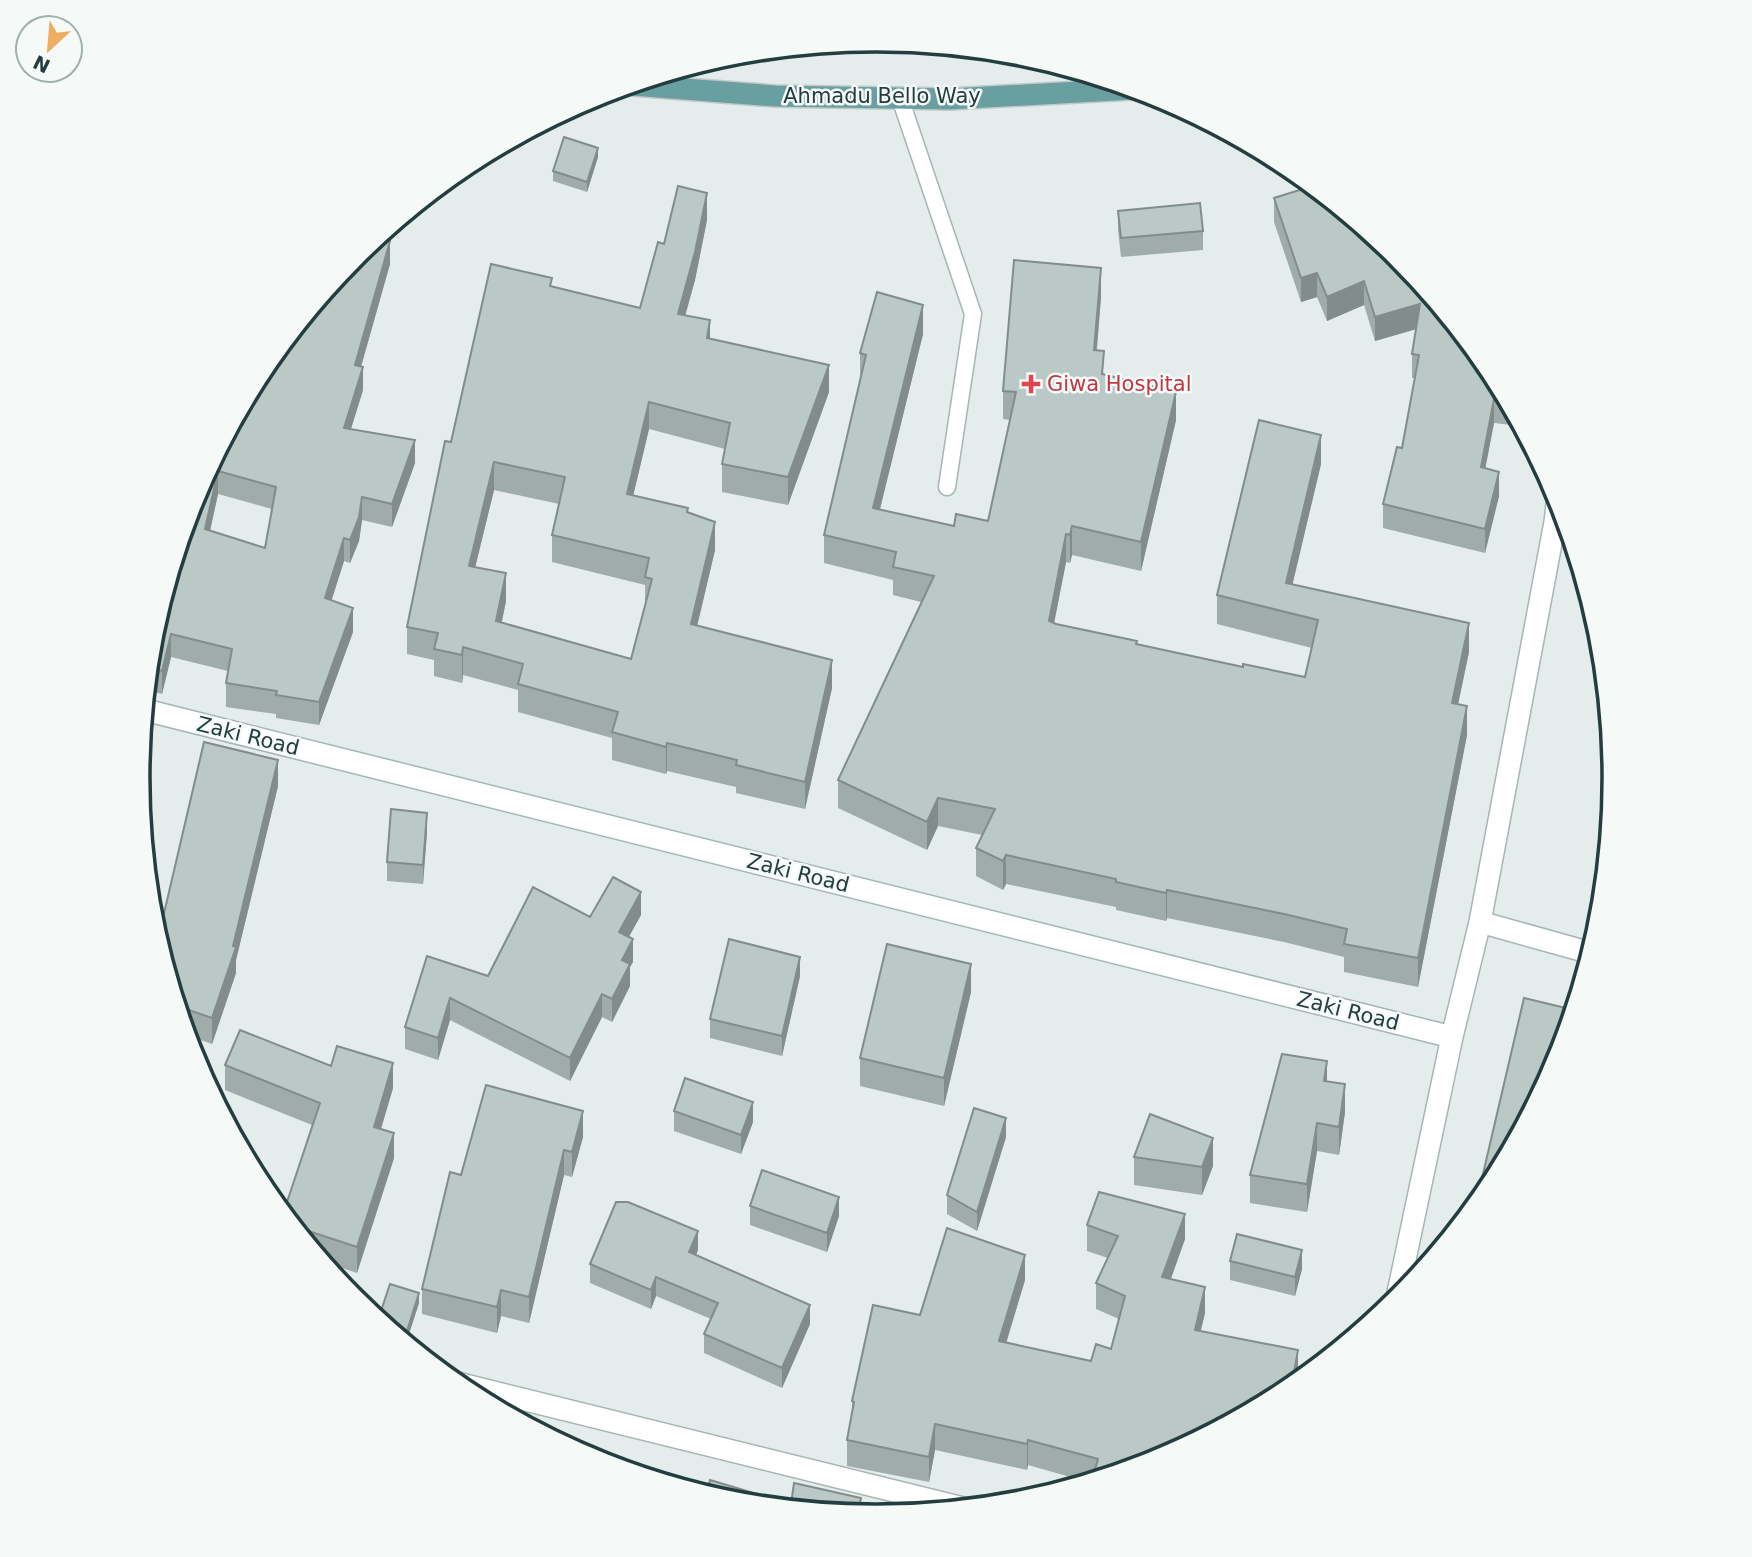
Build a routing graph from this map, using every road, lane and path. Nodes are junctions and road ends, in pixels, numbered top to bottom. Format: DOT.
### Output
graph roads {
  1 [pos="656,87"];
  2 [pos="1107,90"];
  3 [pos="900,98"];
  4 [pos="947,487"];
  5 [pos="1555,523"];
  6 [pos="154,712"];
  7 [pos="1480,922"];
  8 [pos="1581,950"];
  9 [pos="1452,1037"];
  10 [pos="1401,1280"];
  11 [pos="486,1390"];
  12 [pos="937,1502"];
  1 -- 3 [label="main road, Ahmadu Bello Way"];
  2 -- 3 [label="main road, Ahmadu Bello Way"];
  3 -- 4 [label="lane"];
  5 -- 7 [label="street"];
  6 -- 9 [label="street, Zaki Road"];
  7 -- 8 [label="street"];
  7 -- 9 [label="street"];
  9 -- 10 [label="street"];
  11 -- 12 [label="street"];
}
